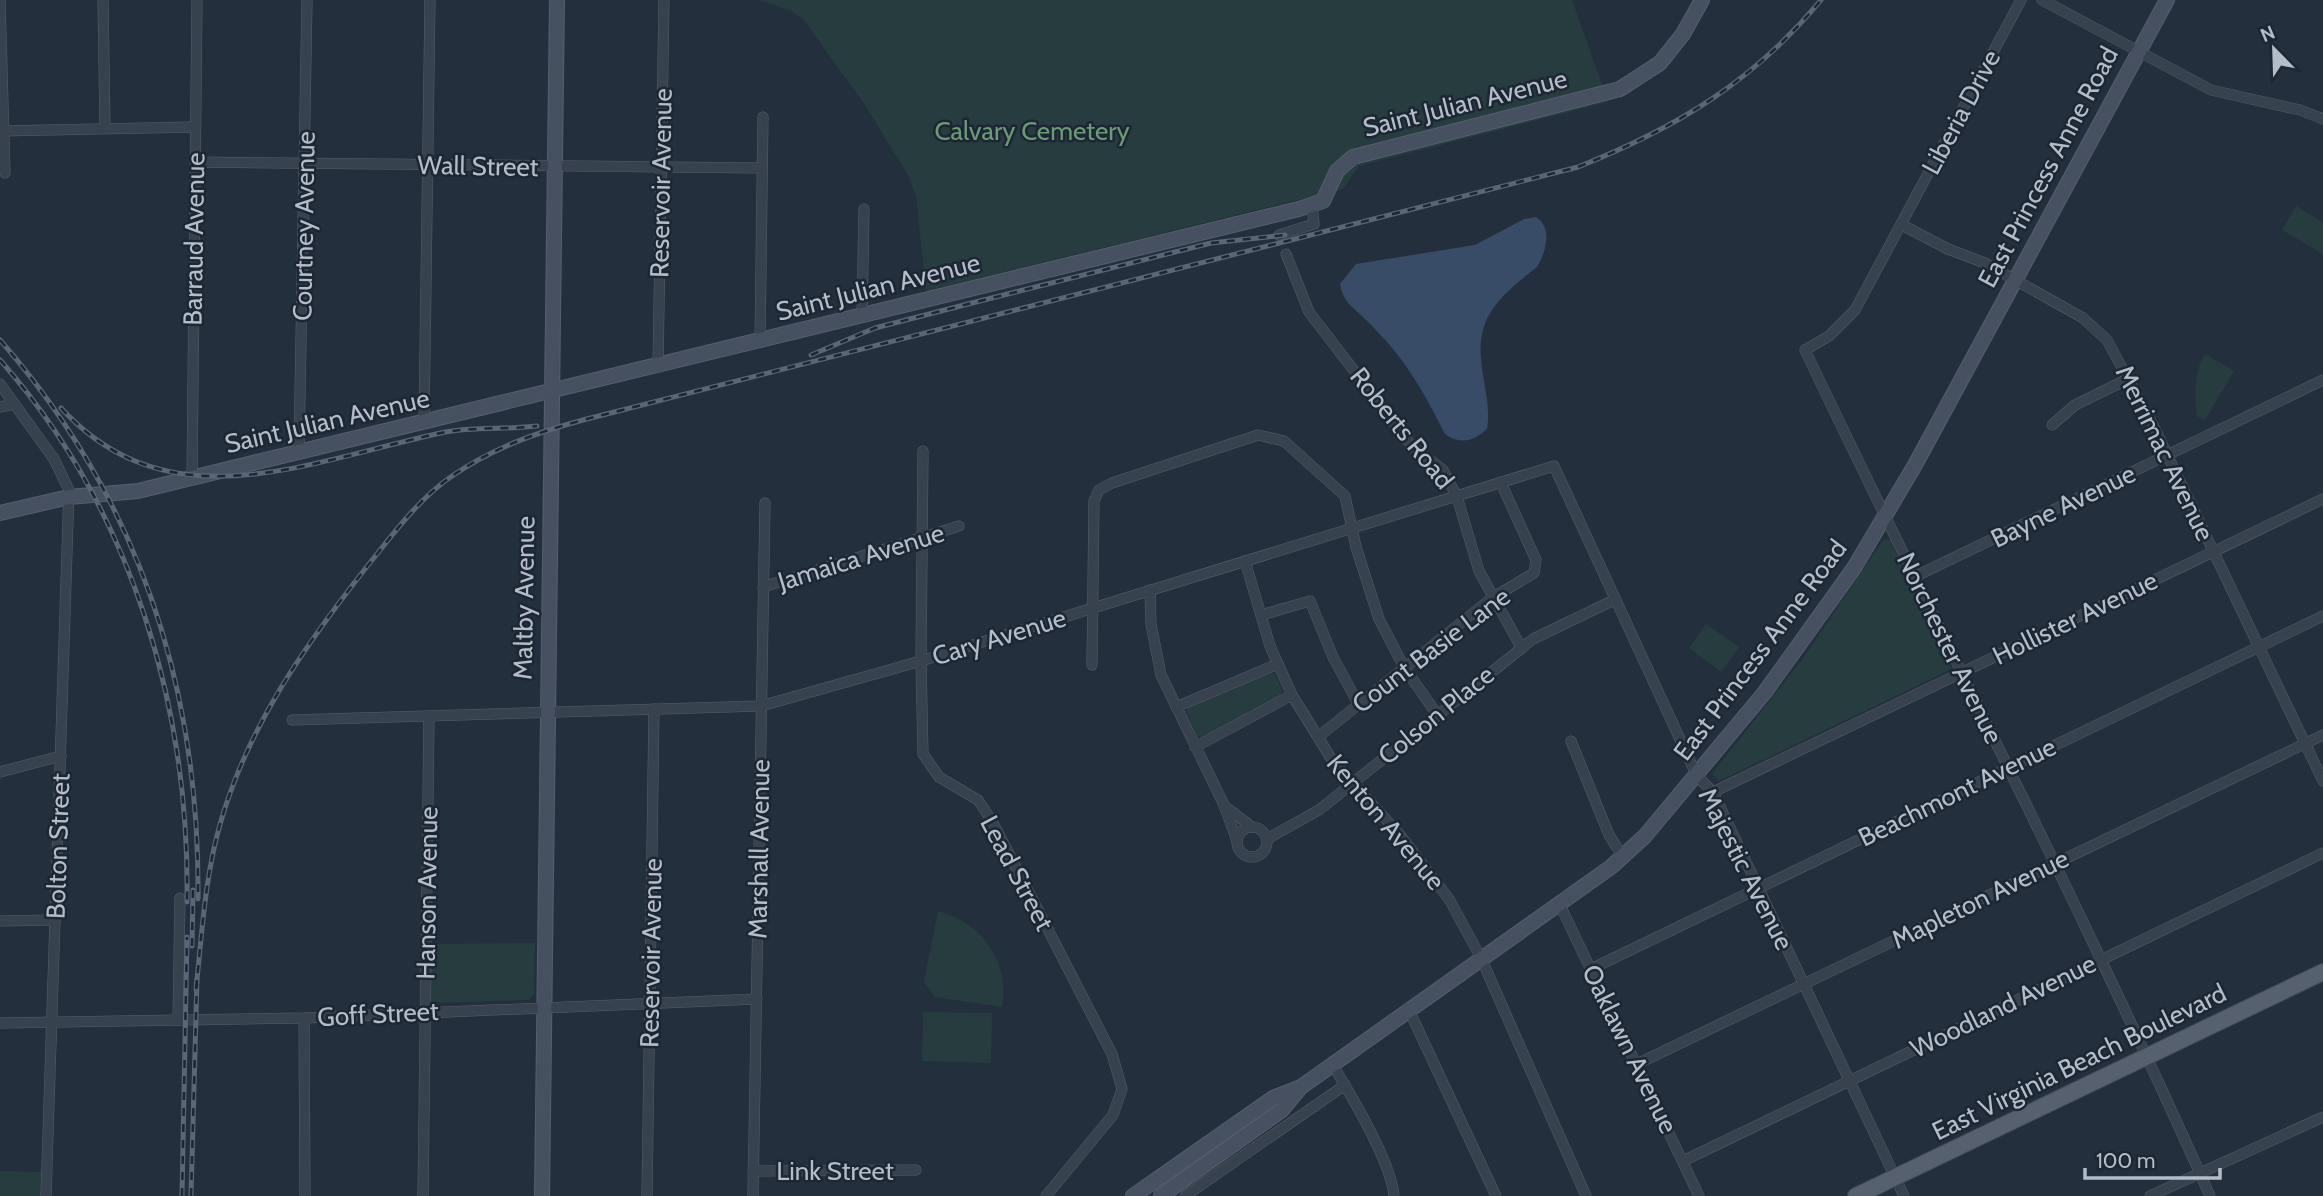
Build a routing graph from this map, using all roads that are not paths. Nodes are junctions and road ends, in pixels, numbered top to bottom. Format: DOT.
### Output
graph roads {
  1 [pos="0,0"];
  2 [pos="103,0"];
  3 [pos="197,0"];
  4 [pos="307,0"];
  5 [pos="430,0"];
  6 [pos="557,0"];
  7 [pos="664,0"];
  8 [pos="1702,0"];
  9 [pos="2021,0"];
  10 [pos="2042,0"];
  11 [pos="2167,0"];
  12 [pos="2138,53"];
  13 [pos="763,117"];
  14 [pos="2323,119"];
  15 [pos="195,127"];
  16 [pos="105,128"];
  17 [pos="2,131"];
  18 [pos="195,162"];
  19 [pos="306,163"];
  20 [pos="428,165"];
  21 [pos="555,167"];
  22 [pos="661,168"];
  23 [pos="761,168"];
  24 [pos="5,173"];
  25 [pos="1312,205"];
  26 [pos="864,209"];
  27 [pos="1902,225"];
  28 [pos="1279,235"];
  29 [pos="1286,254"];
  30 [pos="2014,282"];
  31 [pos="862,316"];
  32 [pos="760,342"];
  33 [pos="658,367"];
  34 [pos="2130,378"];
  35 [pos="2323,380"];
  36 [pos="0,384"];
  37 [pos="551,393"];
  38 [pos="15,404"];
  39 [pos="0,407"];
  40 [pos="424,423"];
  41 [pos="2052,425"];
  42 [pos="923,451"];
  43 [pos="299,452"];
  44 [pos="2168,456"];
  45 [pos="1553,466"];
  46 [pos="192,478"];
  47 [pos="1501,483"];
  48 [pos="1457,496"];
  49 [pos="69,497"];
  50 [pos="2323,499"];
  51 [pos="765,503"];
  52 [pos="0,513"];
  53 [pos="1885,518"];
  54 [pos="959,526"];
  55 [pos="1352,526"];
  56 [pos="923,537"];
  57 [pos="2214,552"];
  58 [pos="1245,561"];
  59 [pos="1916,576"];
  60 [pos="763,587"];
  61 [pos="1150,590"];
  62 [pos="1492,598"];
  63 [pos="1614,600"];
  64 [pos="1092,608"];
  65 [pos="1261,615"];
  66 [pos="2323,616"];
  67 [pos="2260,646"];
  68 [pos="1521,647"];
  69 [pos="921,661"];
  70 [pos="1278,664"];
  71 [pos="1092,665"];
  72 [pos="1405,669"];
  73 [pos="1963,671"];
  74 [pos="1292,695"];
  75 [pos="1359,705"];
  76 [pos="761,706"];
  77 [pos="1176,707"];
  78 [pos="654,709"];
  79 [pos="547,713"];
  80 [pos="1437,714"];
  81 [pos="429,717"];
  82 [pos="292,720"];
  83 [pos="2323,735"];
  84 [pos="1318,737"];
  85 [pos="1571,741"];
  86 [pos="2305,744"];
  87 [pos="1195,747"];
  88 [pos="61,756"];
  89 [pos="2008,768"];
  90 [pos="0,772"];
  91 [pos="1697,776"];
  92 [pos="2323,780"];
  93 [pos="1352,783"];
  94 [pos="1713,792"];
  95 [pos="1224,805"];
  96 [pos="1252,827"];
  97 [pos="1268,839"];
  98 [pos="1237,841"];
  99 [pos="2323,853"];
  100 [pos="1623,857"];
  101 [pos="2055,864"];
  102 [pos="1757,889"];
  103 [pos="180,898"];
  104 [pos="1559,903"];
  105 [pos="55,920"];
  106 [pos="0,921"];
  107 [pos="1481,958"];
  108 [pos="2101,959"];
  109 [pos="1591,969"];
  110 [pos="2323,972"];
  111 [pos="1803,984"];
  112 [pos="757,999"];
  113 [pos="651,1002"];
  114 [pos="543,1006"];
  115 [pos="1408,1008"];
  116 [pos="425,1012"];
  117 [pos="304,1018"];
  118 [pos="178,1020"];
  119 [pos="51,1022"];
  120 [pos="0,1023"];
  121 [pos="2147,1056"];
  122 [pos="1332,1064"];
  123 [pos="1637,1064"];
  124 [pos="1849,1080"];
  125 [pos="1345,1085"];
  126 [pos="1301,1087"];
  127 [pos="2323,1117"];
  128 [pos="1684,1161"];
  129 [pos="916,1170"];
  130 [pos="754,1171"];
  131 [pos="2200,1173"];
  132 [pos="1895,1177"];
  133 [pos="46,1196"];
  134 [pos="305,1196"];
  135 [pos="423,1196"];
  136 [pos="541,1196"];
  137 [pos="647,1196"];
  138 [pos="753,1196"];
  139 [pos="1046,1196"];
  140 [pos="1132,1196"];
  141 [pos="1161,1196"];
  142 [pos="1185,1196"];
  143 [pos="1394,1196"];
  144 [pos="1496,1196"];
  145 [pos="1586,1196"];
  146 [pos="1699,1196"];
  147 [pos="1856,1196"];
  148 [pos="1904,1196"];
  149 [pos="2150,1196"];
  150 [pos="2210,1196"];
  1 -- 17 [label="street"];
  2 -- 16 [label="street"];
  3 -- 15 [label="street, Barraud Avenue"];
  4 -- 19 [label="street, Courtney Avenue"];
  5 -- 20 [label="street"];
  6 -- 21 [label="street, Maltby Avenue"];
  7 -- 22 [label="street, Reservoir Avenue"];
  8 -- 25 [label="street, Saint Julian Avenue"];
  9 -- 27 [label="street, Liberia Drive"];
  10 -- 12 [label="street"];
  11 -- 12 [label="street, East Princess Anne Road"];
  12 -- 14 [label="street"];
  12 -- 30 [label="street, East Princess Anne Road"];
  13 -- 23 [label="street"];
  15 -- 16 [label="street"];
  15 -- 18 [label="street, Barraud Avenue"];
  16 -- 17 [label="street"];
  17 -- 24 [label="street"];
  18 -- 19 [label="street, Wall Street"];
  18 -- 46 [label="street, Barraud Avenue"];
  19 -- 20 [label="street, Wall Street"];
  19 -- 43 [label="street, Courtney Avenue"];
  20 -- 21 [label="street, Wall Street"];
  20 -- 40 [label="street"];
  21 -- 22 [label="street, Wall Street"];
  21 -- 37 [label="street, Maltby Avenue"];
  22 -- 23 [label="street, Wall Street"];
  22 -- 33 [label="street, Reservoir Avenue"];
  23 -- 32 [label="street"];
  25 -- 28 [label="street"];
  25 -- 31 [label="street, Saint Julian Avenue"];
  26 -- 31 [label="street"];
  27 -- 30 [label="street, Merrimac Avenue"];
  27 -- 53 [label="street, Norchester Avenue"];
  29 -- 48 [label="street, Roberts Road"];
  30 -- 34 [label="street, Merrimac Avenue"];
  30 -- 53 [label="street, East Princess Anne Road"];
  31 -- 32 [label="street, Saint Julian Avenue"];
  32 -- 33 [label="street, Saint Julian Avenue"];
  33 -- 37 [label="street, Saint Julian Avenue"];
  34 -- 41 [label="street"];
  34 -- 44 [label="street, Merrimac Avenue"];
  35 -- 44 [label="street, Bayne Avenue"];
  36 -- 38 [label="street"];
  37 -- 40 [label="street, Saint Julian Avenue"];
  37 -- 79 [label="street, Maltby Avenue"];
  38 -- 39 [label="street"];
  38 -- 49 [label="street"];
  40 -- 43 [label="street, Saint Julian Avenue"];
  42 -- 56 [label="street, Lead Street"];
  43 -- 46 [label="street, Saint Julian Avenue"];
  44 -- 57 [label="street, Merrimac Avenue"];
  44 -- 59 [label="street, Bayne Avenue"];
  45 -- 47 [label="street, Cary Avenue"];
  45 -- 63 [label="street, Majestic Avenue"];
  46 -- 49 [label="street, Saint Julian Avenue"];
  47 -- 48 [label="street, Cary Avenue"];
  47 -- 62 [label="street, Count Basie Lane"];
  48 -- 55 [label="street, Cary Avenue"];
  48 -- 62 [label="street, Roberts Road"];
  49 -- 52 [label="street, Saint Julian Avenue"];
  49 -- 88 [label="street, Bolton Street"];
  50 -- 57 [label="street, Hollister Avenue"];
  51 -- 60 [label="street, Marshall Avenue"];
  53 -- 59 [label="street, Norchester Avenue"];
  53 -- 91 [label="street, East Princess Anne Road"];
  54 -- 56 [label="street, Jamaica Avenue"];
  55 -- 58 [label="street, Cary Avenue"];
  55 -- 64 [label="street"];
  55 -- 72 [label="street"];
  56 -- 60 [label="street, Jamaica Avenue"];
  56 -- 69 [label="street, Lead Street"];
  57 -- 67 [label="street, Merrimac Avenue"];
  57 -- 73 [label="street, Hollister Avenue"];
  58 -- 61 [label="street, Cary Avenue"];
  58 -- 65 [label="street, Kenton Avenue"];
  59 -- 73 [label="street, Norchester Avenue"];
  60 -- 76 [label="street, Marshall Avenue"];
  61 -- 64 [label="street, Cary Avenue"];
  61 -- 77 [label="street"];
  62 -- 68 [label="street, Roberts Road"];
  62 -- 72 [label="street, Count Basie Lane"];
  63 -- 68 [label="street, Colson Place"];
  63 -- 91 [label="street, Majestic Avenue"];
  64 -- 69 [label="street, Cary Avenue"];
  64 -- 71 [label="street"];
  65 -- 70 [label="street, Kenton Avenue"];
  65 -- 75 [label="street"];
  66 -- 67 [label="street, Beachmont Avenue"];
  67 -- 86 [label="street, Merrimac Avenue"];
  67 -- 89 [label="street, Beachmont Avenue"];
  68 -- 80 [label="street, Colson Place"];
  69 -- 76 [label="street, Cary Avenue"];
  69 -- 139 [label="street, Lead Street"];
  70 -- 74 [label="street, Kenton Avenue"];
  70 -- 77 [label="street"];
  72 -- 75 [label="street, Count Basie Lane"];
  72 -- 80 [label="street"];
  73 -- 89 [label="street, Norchester Avenue"];
  73 -- 94 [label="street, Hollister Avenue"];
  74 -- 84 [label="street, Kenton Avenue"];
  74 -- 87 [label="street"];
  75 -- 84 [label="street, Count Basie Lane"];
  76 -- 78 [label="street, Cary Avenue"];
  76 -- 112 [label="street, Marshall Avenue"];
  77 -- 87 [label="street"];
  78 -- 79 [label="street, Cary Avenue"];
  78 -- 113 [label="street, Reservoir Avenue"];
  79 -- 81 [label="street, Cary Avenue"];
  79 -- 114 [label="street, Maltby Avenue"];
  80 -- 93 [label="street, Colson Place"];
  81 -- 82 [label="street, Cary Avenue"];
  81 -- 116 [label="street, Hanson Avenue"];
  83 -- 86 [label="street, Mapleton Avenue"];
  84 -- 93 [label="street, Kenton Avenue"];
  85 -- 100 [label="street"];
  86 -- 92 [label="street, Merrimac Avenue"];
  86 -- 101 [label="street, Mapleton Avenue"];
  87 -- 95 [label="street"];
  88 -- 90 [label="street"];
  88 -- 105 [label="street, Bolton Street"];
  89 -- 101 [label="street, Norchester Avenue"];
  89 -- 102 [label="street, Beachmont Avenue"];
  91 -- 94 [label="street, Majestic Avenue"];
  91 -- 100 [label="street, East Princess Anne Road"];
  93 -- 97 [label="street, Colson Place"];
  93 -- 107 [label="street, Kenton Avenue"];
  94 -- 102 [label="street, Majestic Avenue"];
  95 -- 96 [label="street"];
  95 -- 98 [label="street"];
  96 -- 97 [label="street"];
  96 -- 98 [label="street"];
  97 -- 98 [label="street"];
  99 -- 108 [label="street, Woodland Avenue"];
  100 -- 104 [label="street, East Princess Anne Road"];
  101 -- 108 [label="street, Norchester Avenue"];
  101 -- 111 [label="street, Mapleton Avenue"];
  102 -- 109 [label="street, Beachmont Avenue"];
  102 -- 111 [label="street, Majestic Avenue"];
  103 -- 118 [label="street"];
  104 -- 107 [label="street, East Princess Anne Road"];
  104 -- 109 [label="street, Oaklawn Avenue"];
  105 -- 106 [label="street"];
  105 -- 119 [label="street, Bolton Street"];
  107 -- 115 [label="street, East Princess Anne Road"];
  107 -- 145 [label="street, Kenton Avenue"];
  108 -- 121 [label="street, Norchester Avenue"];
  108 -- 124 [label="street, Woodland Avenue"];
  109 -- 123 [label="street, Oaklawn Avenue"];
  110 -- 121 [label="main road, East Virginia Beach Boulevard"];
  111 -- 123 [label="street, Mapleton Avenue"];
  111 -- 124 [label="street, Majestic Avenue"];
  112 -- 113 [label="street, Goff Street"];
  112 -- 130 [label="street, Marshall Avenue"];
  113 -- 114 [label="street, Goff Street"];
  113 -- 137 [label="street, Reservoir Avenue"];
  114 -- 116 [label="street, Goff Street"];
  114 -- 136 [label="street, Maltby Avenue"];
  115 -- 122 [label="street, East Princess Anne Road"];
  115 -- 144 [label="street"];
  116 -- 117 [label="street, Goff Street"];
  116 -- 135 [label="street, Hanson Avenue"];
  117 -- 118 [label="street, Goff Street"];
  117 -- 134 [label="street"];
  118 -- 119 [label="street, Goff Street"];
  119 -- 120 [label="street, Goff Street"];
  119 -- 133 [label="street, Bolton Street"];
  121 -- 131 [label="street, Norchester Avenue"];
  121 -- 132 [label="main road, East Virginia Beach Boulevard"];
  122 -- 125 [label="street"];
  122 -- 126 [label="street, East Princess Anne Road"];
  123 -- 128 [label="street, Oaklawn Avenue"];
  124 -- 128 [label="street, Woodland Avenue"];
  124 -- 132 [label="street, Majestic Avenue"];
  125 -- 142 [label="street"];
  125 -- 143 [label="street"];
  126 -- 140 [label="street, East Princess Anne Road"];
  126 -- 141 [label="street, East Princess Anne Road"];
  127 -- 131 [label="street"];
  128 -- 146 [label="street, Oaklawn Avenue"];
  129 -- 130 [label="street, Link Street"];
  130 -- 138 [label="street, Marshall Avenue"];
  131 -- 149 [label="street"];
  131 -- 150 [label="street, Norchester Avenue"];
  132 -- 147 [label="main road, East Virginia Beach Boulevard"];
  132 -- 148 [label="street, Majestic Avenue"];
}
